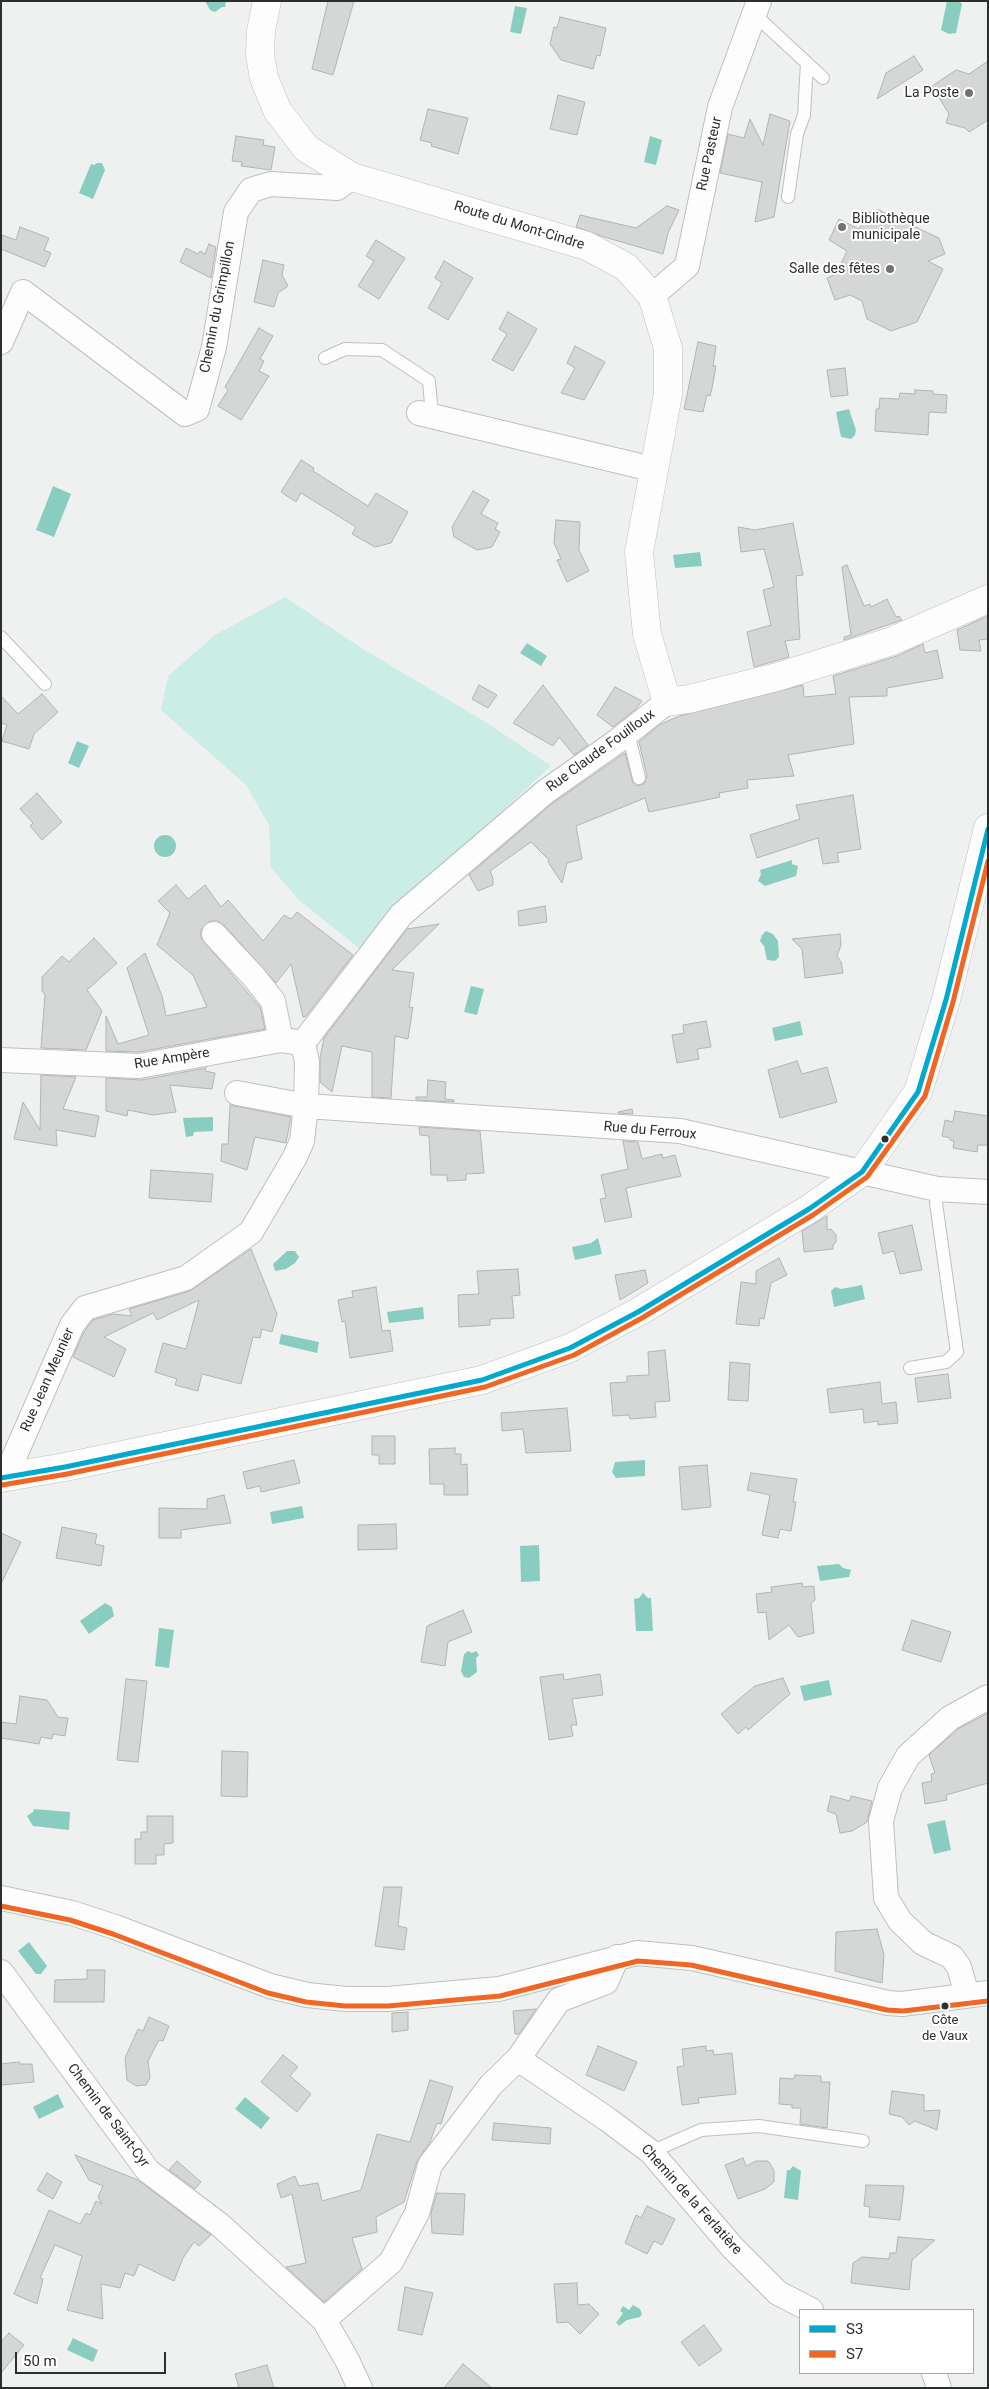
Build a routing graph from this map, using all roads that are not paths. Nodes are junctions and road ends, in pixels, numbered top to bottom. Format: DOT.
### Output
graph roads {
  1 [pos="267,1"];
  2 [pos="756,8"];
  3 [pos="806,63"];
  4 [pos="823,78"];
  5 [pos="352,177"];
  6 [pos="788,197"];
  7 [pos="652,296"];
  8 [pos="1,342"];
  9 [pos="325,358"];
  10 [pos="426,415"];
  11 [pos="652,469"];
  12 [pos="988,599"];
  13 [pos="1,637"];
  14 [pos="45,684"];
  15 [pos="667,702"];
  16 [pos="625,735"];
  17 [pos="639,778"];
  18 [pos="988,828"];
  19 [pos="214,934"];
  20 [pos="292,1042"];
  21 [pos="1,1060"];
  22 [pos="237,1093"];
  23 [pos="306,1106"];
  24 [pos="862,1172"];
  25 [pos="937,1189"];
  26 [pos="988,1192"];
  27 [pos="910,1368"];
  28 [pos="3,1478"];
  29 [pos="988,1697"];
  30 [pos="1,1898"];
  31 [pos="617,1957"];
  32 [pos="1,1972"];
  33 [pos="981,1997"];
  34 [pos="518,2059"];
  35 [pos="863,2141"];
  36 [pos="651,2152"];
  37 [pos="809,2309"];
  38 [pos="324,2320"];
  39 [pos="934,2374"];
  40 [pos="360,2388"];
  41 [pos="939,2388"];
  1 -- 5 [label="street, Route du Mont-Cindre"];
  2 -- 3 [label="lane"];
  2 -- 7 [label="street, Rue Pasteur"];
  3 -- 4 [label="lane"];
  3 -- 6 [label="lane"];
  5 -- 7 [label="street, Route du Mont-Cindre"];
  5 -- 8 [label="street, Chemin du Grimpillon"];
  7 -- 11 [label="street, Route du Mont-Cindre"];
  9 -- 10 [label="lane"];
  10 -- 11 [label="street"];
  11 -- 15 [label="street, Route du Mont-Cindre"];
  12 -- 15 [label="street, Rue Claude Fouilloux"];
  13 -- 14 [label="lane"];
  15 -- 16 [label="street, Rue Claude Fouilloux"];
  16 -- 17 [label="lane"];
  16 -- 20 [label="street, Rue Claude Fouilloux"];
  18 -- 24 [label="street"];
  19 -- 20 [label="street, Rue Jean Meunier"];
  20 -- 21 [label="street, Rue Ampère"];
  20 -- 23 [label="street, Rue Jean Meunier"];
  22 -- 23 [label="street, Rue du Ferroux"];
  23 -- 24 [label="street, Rue du Ferroux"];
  23 -- 28 [label="street, Rue Jean Meunier"];
  24 -- 25 [label="street, Rue du Ferroux"];
  24 -- 28 [label="street"];
  25 -- 26 [label="street, Rue du Ferroux"];
  25 -- 27 [label="lane"];
  29 -- 33 [label="street"];
  30 -- 31 [label="street"];
  31 -- 33 [label="street"];
  31 -- 34 [label="street"];
  32 -- 38 [label="street, Chemin de Saint-Cyr"];
  34 -- 36 [label="street, Chemin de la Ferlatière"];
  34 -- 38 [label="street"];
  35 -- 36 [label="lane"];
  36 -- 37 [label="street, Chemin de la Ferlatière"];
  38 -- 40 [label="street"];
  39 -- 41 [label="street"];
}
